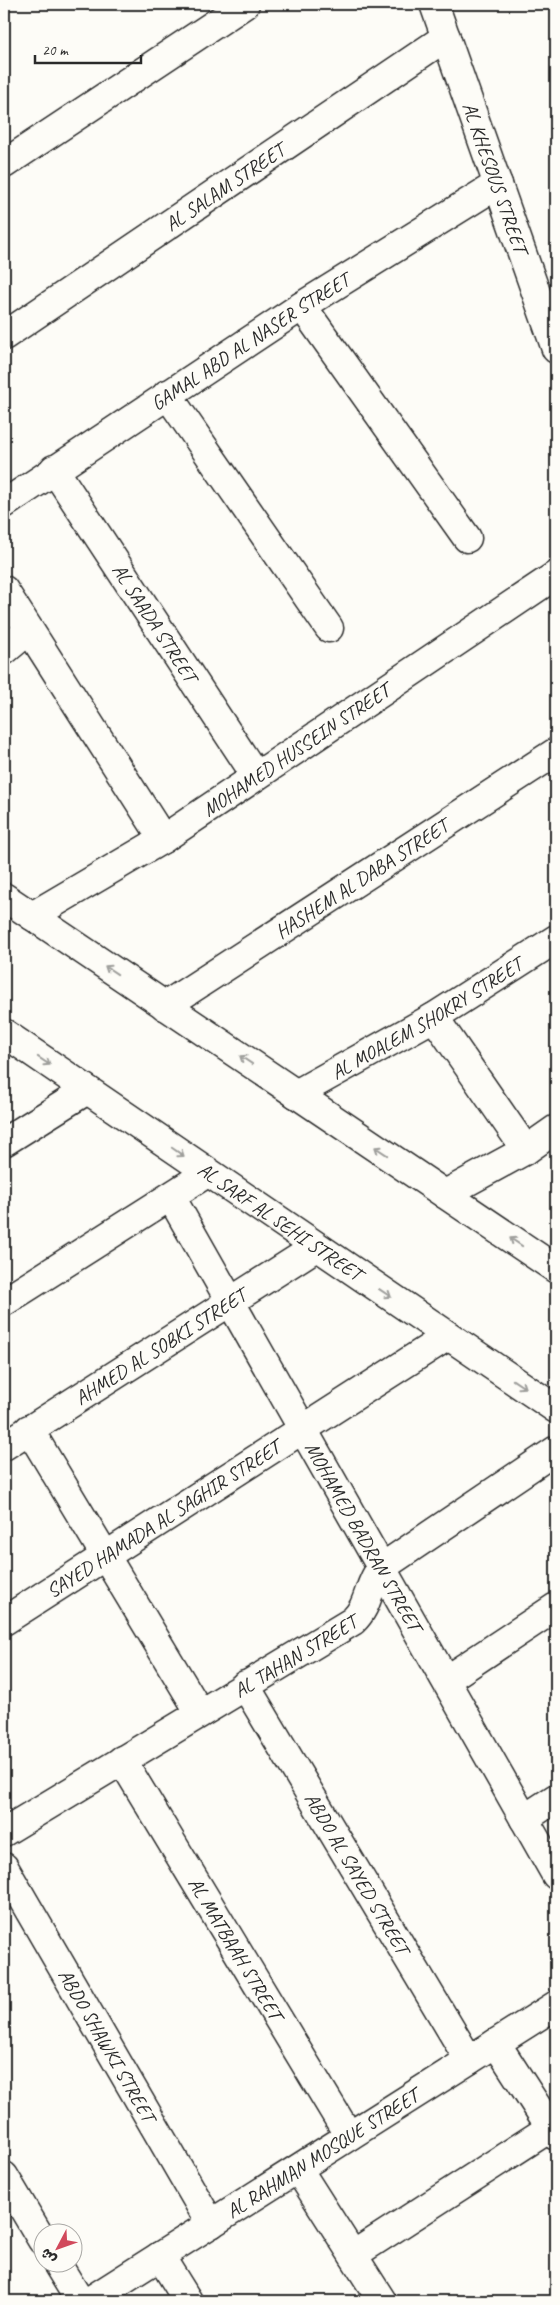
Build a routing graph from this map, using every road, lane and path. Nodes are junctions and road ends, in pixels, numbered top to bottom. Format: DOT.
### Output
graph roads {
  1 [pos="245,4"];
  2 [pos="434,4"];
  3 [pos="446,37"];
  4 [pos="4,164"];
  5 [pos="498,184"];
  6 [pos="302,306"];
  7 [pos="4,336"];
  8 [pos="556,350"];
  9 [pos="167,394"];
  10 [pos="54,469"];
  11 [pos="4,504"];
  12 [pos="466,538"];
  13 [pos="556,575"];
  14 [pos="4,590"];
  15 [pos="329,628"];
  16 [pos="29,630"];
  17 [pos="4,651"];
  18 [pos="556,752"];
  19 [pos="256,776"];
  20 [pos="163,839"];
  21 [pos="4,897"];
  22 [pos="32,916"];
  23 [pos="556,939"];
  24 [pos="165,1006"];
  25 [pos="434,1017"];
  26 [pos="4,1033"];
  27 [pos="87,1090"];
  28 [pos="296,1094"];
  29 [pos="556,1128"];
  30 [pos="4,1142"];
  31 [pos="526,1150"];
  32 [pos="208,1173"];
  33 [pos="444,1194"];
  34 [pos="171,1197"];
  35 [pos="316,1247"];
  36 [pos="556,1269"];
  37 [pos="230,1301"];
  38 [pos="4,1302"];
  39 [pos="448,1336"];
  40 [pos="556,1409"];
  41 [pos="29,1429"];
  42 [pos="302,1429"];
  43 [pos="4,1446"];
  44 [pos="556,1450"];
  45 [pos="106,1556"];
  46 [pos="380,1568"];
  47 [pos="556,1607"];
  48 [pos="4,1621"];
  49 [pos="446,1680"];
  50 [pos="245,1686"];
  51 [pos="200,1713"];
  52 [pos="122,1760"];
  53 [pos="556,1798"];
  54 [pos="524,1819"];
  55 [pos="4,1832"];
  56 [pos="4,1868"];
  57 [pos="556,1875"];
  58 [pos="556,2004"];
  59 [pos="496,2043"];
  60 [pos="470,2060"];
  61 [pos="553,2132"];
  62 [pos="349,2136"];
  63 [pos="298,2168"];
  64 [pos="4,2176"];
  65 [pos="32,2223"];
  66 [pos="211,2224"];
  67 [pos="160,2256"];
  68 [pos="353,2256"];
  69 [pos="62,2272"];
  70 [pos="80,2301"];
  71 [pos="89,2301"];
  72 [pos="188,2301"];
  73 [pos="382,2301"];
  1 -- 4 [label="street"];
  2 -- 3 [label="street, AL KHESOUS STREET"];
  3 -- 5 [label="street, AL KHESOUS STREET"];
  3 -- 7 [label="street, AL SALAM STREET"];
  5 -- 6 [label="street, GAMAL ABD AL NASER STREET"];
  5 -- 8 [label="street, AL KHESOUS STREET"];
  6 -- 9 [label="street, GAMAL ABD AL NASER STREET"];
  6 -- 12 [label="street"];
  9 -- 10 [label="street, GAMAL ABD AL NASER STREET"];
  9 -- 15 [label="street"];
  10 -- 11 [label="street, GAMAL ABD AL NASER STREET"];
  10 -- 19 [label="street, AL SAADA STREET"];
  13 -- 19 [label="street, MOHAMED HUSSEIN STREET"];
  14 -- 16 [label="street"];
  16 -- 17 [label="street"];
  16 -- 20 [label="street"];
  18 -- 24 [label="street, HASHEM AL DABA STREET"];
  19 -- 20 [label="street, MOHAMED HUSSEIN STREET"];
  20 -- 22 [label="street, MOHAMED HUSSEIN STREET"];
  21 -- 22 [label="street"];
  24 -- 22 [label="street, one-way"];
  23 -- 25 [label="street, AL MOALEM SHOKRY STREET"];
  28 -- 24 [label="street, one-way"];
  25 -- 28 [label="street, AL MOALEM SHOKRY STREET"];
  25 -- 31 [label="street"];
  26 -- 27 [label="street, AL SARF AL SEHI STREET, one-way"];
  27 -- 30 [label="street"];
  27 -- 32 [label="street, AL SARF AL SEHI STREET, one-way"];
  33 -- 28 [label="street, one-way"];
  29 -- 31 [label="street"];
  31 -- 33 [label="street"];
  32 -- 34 [label="street"];
  32 -- 35 [label="street, AL SARF AL SEHI STREET"];
  36 -- 33 [label="street, one-way"];
  34 -- 37 [label="street, MOHAMED BADRAN STREET"];
  34 -- 38 [label="street"];
  35 -- 37 [label="street, AHMED AL SOBKI STREET"];
  35 -- 39 [label="street, AL SARF AL SEHI STREET, one-way"];
  37 -- 41 [label="street, AHMED AL SOBKI STREET"];
  37 -- 42 [label="street, MOHAMED BADRAN STREET"];
  39 -- 40 [label="street, AL SARF AL SEHI STREET, one-way"];
  39 -- 42 [label="street, SAYED HAMADA AL SAGHIR STREET"];
  41 -- 43 [label="street, AHMED AL SOBKI STREET"];
  41 -- 45 [label="street"];
  42 -- 45 [label="street, SAYED HAMADA AL SAGHIR STREET"];
  42 -- 46 [label="street, MOHAMED BADRAN STREET"];
  44 -- 46 [label="street"];
  45 -- 48 [label="street, SAYED HAMADA AL SAGHIR STREET"];
  45 -- 51 [label="street"];
  46 -- 49 [label="street, MOHAMED BADRAN STREET"];
  46 -- 50 [label="street, AL TAHAN STREET"];
  47 -- 49 [label="street"];
  49 -- 54 [label="street, MOHAMED BADRAN STREET"];
  50 -- 51 [label="street, AL TAHAN STREET"];
  50 -- 60 [label="street, ABDO AL SAYED STREET"];
  51 -- 52 [label="street, AL TAHAN STREET"];
  52 -- 55 [label="street, AL TAHAN STREET"];
  52 -- 62 [label="street, AL MATBAAH STREET"];
  53 -- 54 [label="street"];
  54 -- 57 [label="street, MOHAMED BADRAN STREET"];
  56 -- 66 [label="street, ABDO SHAWKI STREET"];
  58 -- 59 [label="street, AL RAHMAN MOSQUE STREET"];
  59 -- 60 [label="street, AL RAHMAN MOSQUE STREET"];
  59 -- 61 [label="street"];
  60 -- 62 [label="street, AL RAHMAN MOSQUE STREET"];
  61 -- 68 [label="street"];
  62 -- 63 [label="street, AL RAHMAN MOSQUE STREET"];
  63 -- 66 [label="street, AL RAHMAN MOSQUE STREET"];
  63 -- 68 [label="street"];
  64 -- 65 [label="street"];
  66 -- 67 [label="street, AL RAHMAN MOSQUE STREET"];
  67 -- 71 [label="street, AL RAHMAN MOSQUE STREET"];
  67 -- 72 [label="street"];
  68 -- 73 [label="street"];
  69 -- 70 [label="street"];
}
